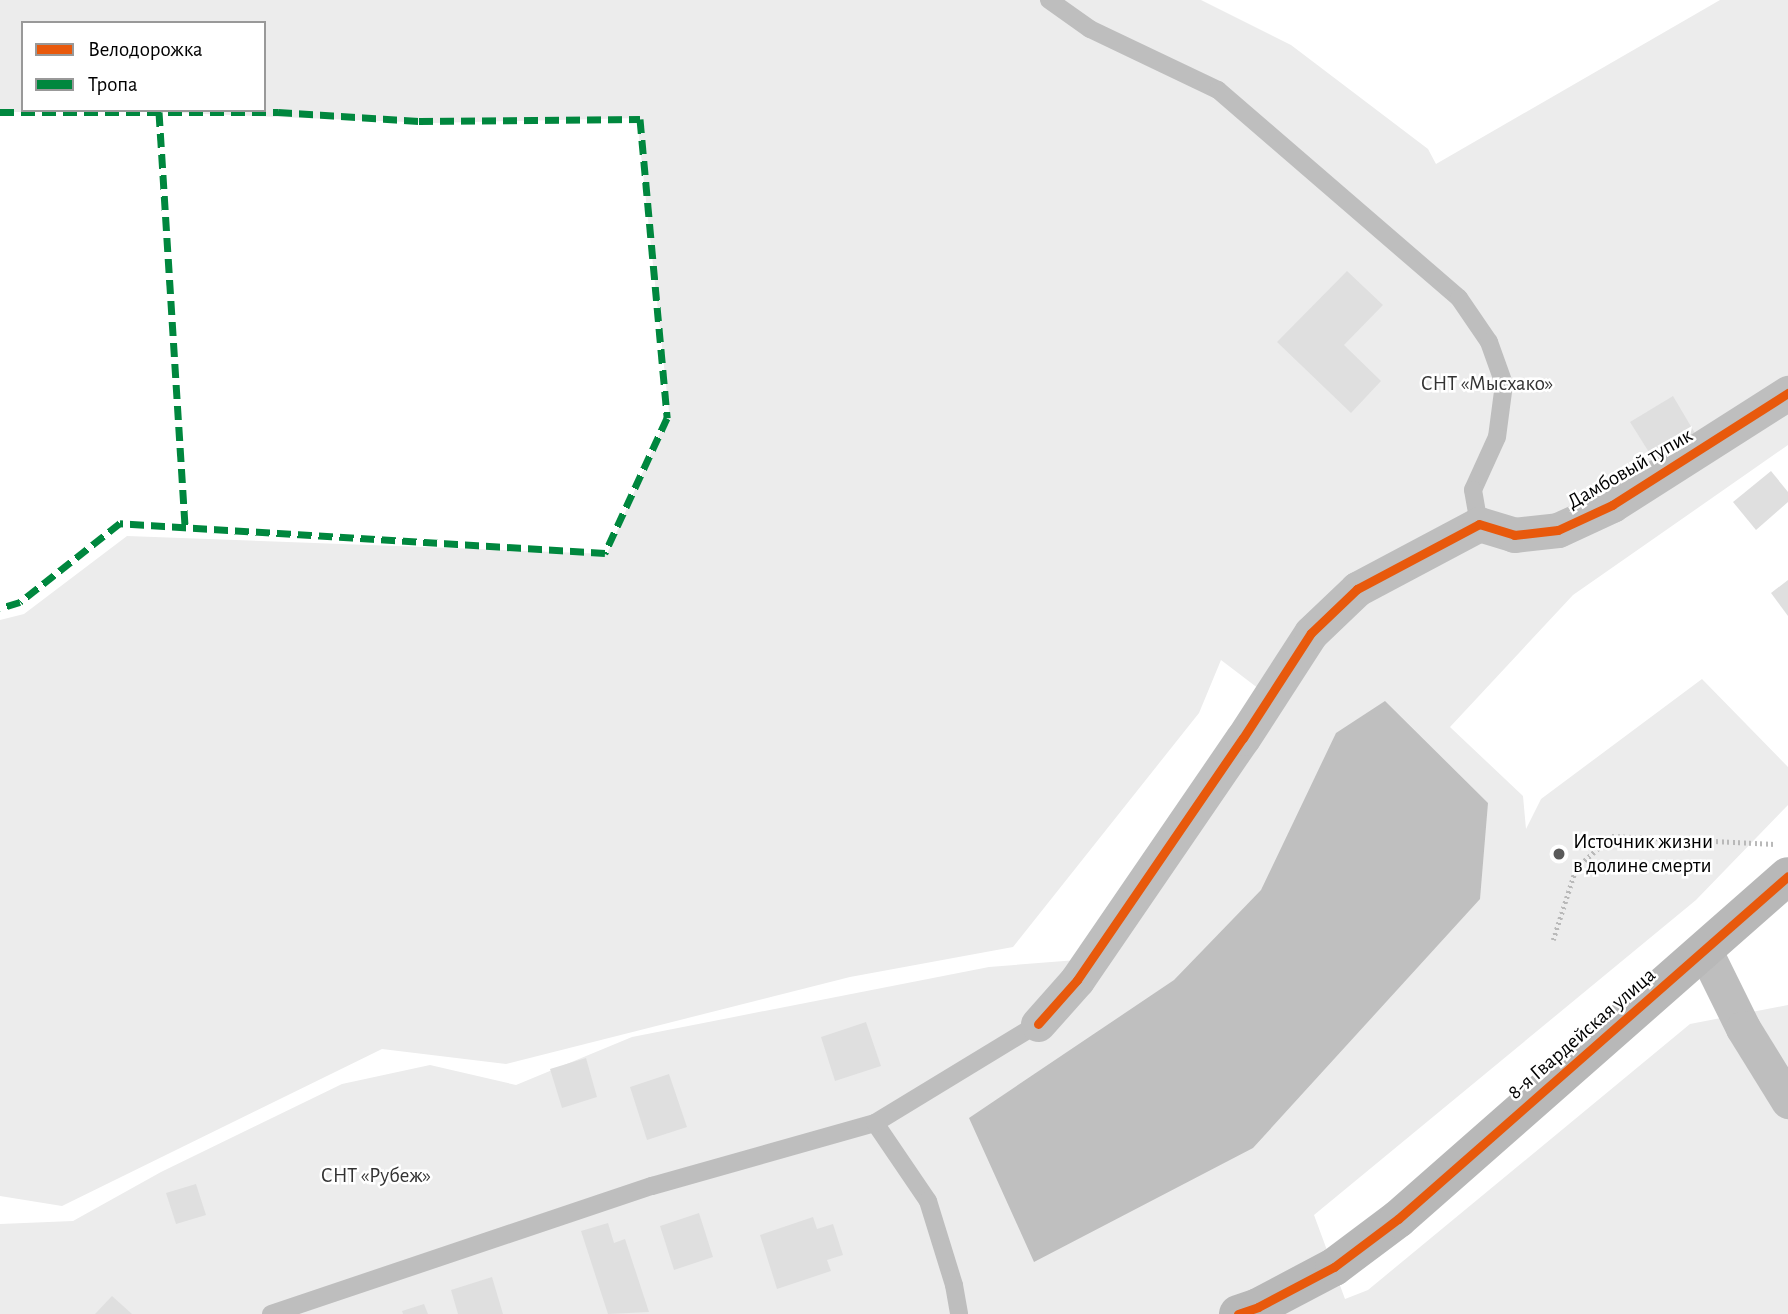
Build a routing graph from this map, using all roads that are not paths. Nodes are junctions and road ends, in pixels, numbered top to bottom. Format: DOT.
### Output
graph roads {
  1 [pos="1049,0"];
  2 [pos="1788,393"];
  3 [pos="1479,524"];
  4 [pos="1788,876"];
  5 [pos="1704,949"];
  6 [pos="1038,1024"];
  7 [pos="1788,1101"];
  8 [pos="875,1123"];
  9 [pos="271,1314"];
  10 [pos="960,1314"];
  11 [pos="1238,1314"];
  1 -- 3 [label="lane"];
  2 -- 3 [label="street, Дамбовый тупик"];
  3 -- 6 [label="street"];
  4 -- 5 [label="street, 8-я Гвардейская улица"];
  5 -- 7 [label="street"];
  5 -- 11 [label="street, 8-я Гвардейская улица"];
  6 -- 8 [label="lane"];
  8 -- 9 [label="lane"];
  8 -- 10 [label="lane"];
}
